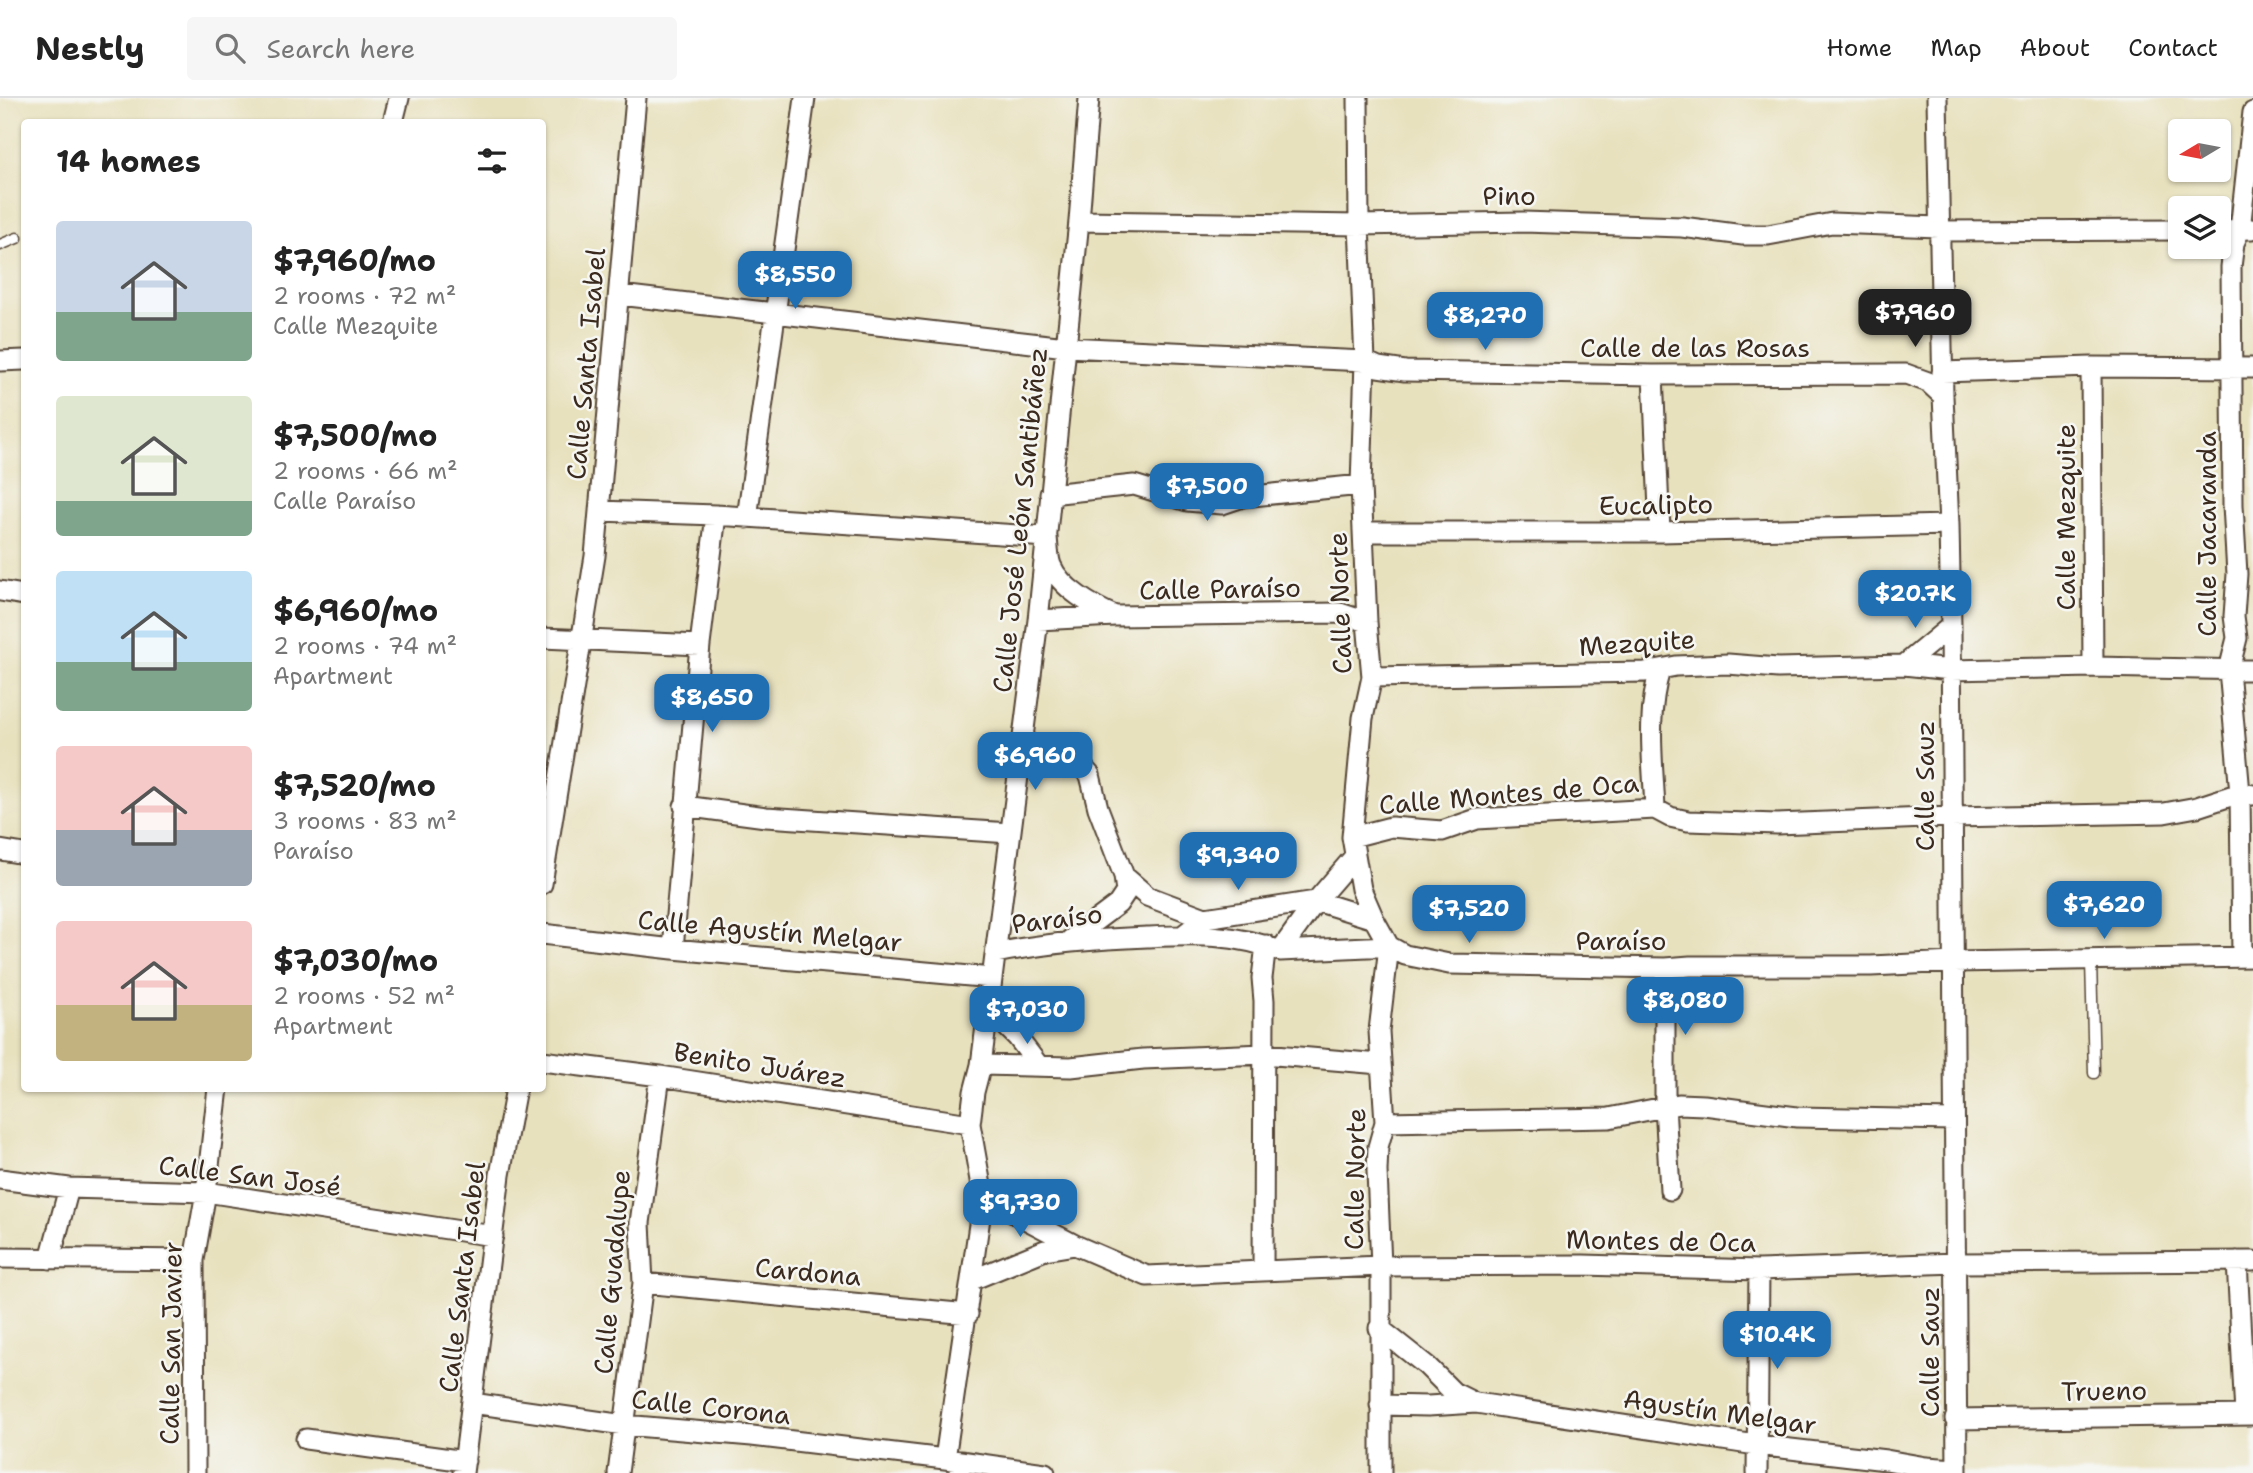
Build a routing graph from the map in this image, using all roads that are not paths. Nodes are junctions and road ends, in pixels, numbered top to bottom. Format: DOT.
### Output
graph roads {
  1 [pos="399,98"];
  2 [pos="636,98"];
  3 [pos="805,98"];
  4 [pos="1089,98"];
  5 [pos="1358,98"];
  6 [pos="1937,98"];
  7 [pos="2253,112"];
  8 [pos="394,119"];
  9 [pos="1079,221"];
  10 [pos="1359,225"];
  11 [pos="1938,229"];
  12 [pos="2246,229"];
  13 [pos="2168,230"];
  14 [pos="17,238"];
  15 [pos="0,244"];
  16 [pos="620,295"];
  17 [pos="775,312"];
  18 [pos="1066,347"];
  19 [pos="0,360"];
  20 [pos="21,360"];
  21 [pos="1365,361"];
  22 [pos="1942,363"];
  23 [pos="2091,368"];
  24 [pos="2253,368"];
  25 [pos="2232,369"];
  26 [pos="1906,374"];
  27 [pos="1653,375"];
  28 [pos="1943,396"];
  29 [pos="1361,485"];
  30 [pos="1050,494"];
  31 [pos="599,511"];
  32 [pos="716,515"];
  33 [pos="747,518"];
  34 [pos="1949,525"];
  35 [pos="1364,532"];
  36 [pos="1660,532"];
  37 [pos="1047,537"];
  38 [pos="0,591"];
  39 [pos="21,594"];
  40 [pos="1115,617"];
  41 [pos="1038,620"];
  42 [pos="1367,622"];
  43 [pos="1951,626"];
  44 [pos="546,638"];
  45 [pos="582,641"];
  46 [pos="700,645"];
  47 [pos="1905,665"];
  48 [pos="2093,667"];
  49 [pos="1660,670"];
  50 [pos="1951,670"];
  51 [pos="2229,670"];
  52 [pos="2253,670"];
  53 [pos="1372,677"];
  54 [pos="1022,742"];
  55 [pos="2247,794"];
  56 [pos="684,806"];
  57 [pos="1655,809"];
  58 [pos="1951,817"];
  59 [pos="1010,834"];
  60 [pos="1352,837"];
  61 [pos="0,849"];
  62 [pos="21,853"];
  63 [pos="1354,857"];
  64 [pos="546,860"];
  65 [pos="1124,876"];
  66 [pos="1316,901"];
  67 [pos="1205,918"];
  68 [pos="1374,919"];
  69 [pos="546,934"];
  70 [pos="1182,936"];
  71 [pos="1069,941"];
  72 [pos="1389,946"];
  73 [pos="1273,948"];
  74 [pos="673,949"];
  75 [pos="996,953"];
  76 [pos="2248,957"];
  77 [pos="2091,961"];
  78 [pos="1954,962"];
  79 [pos="1665,968"];
  80 [pos="992,978"];
  81 [pos="988,1008"];
  82 [pos="1264,1054"];
  83 [pos="546,1062"];
  84 [pos="1380,1064"];
  85 [pos="981,1065"];
  86 [pos="1039,1066"];
  87 [pos="2094,1073"];
  88 [pos="660,1076"];
  89 [pos="218,1092"];
  90 [pos="515,1092"];
  91 [pos="1665,1106"];
  92 [pos="1953,1120"];
  93 [pos="1385,1122"];
  94 [pos="970,1124"];
  95 [pos="0,1180"];
  96 [pos="69,1188"];
  97 [pos="1670,1190"];
  98 [pos="206,1192"];
  99 [pos="983,1196"];
  100 [pos="493,1236"];
  101 [pos="1075,1245"];
  102 [pos="0,1258"];
  103 [pos="50,1259"];
  104 [pos="194,1260"];
  105 [pos="2245,1261"];
  106 [pos="1957,1263"];
  107 [pos="1381,1266"];
  108 [pos="1759,1270"];
  109 [pos="1264,1271"];
  110 [pos="972,1280"];
  111 [pos="643,1283"];
  112 [pos="968,1314"];
  113 [pos="1379,1328"];
  114 [pos="472,1403"];
  115 [pos="1476,1403"];
  116 [pos="1380,1405"];
  117 [pos="2249,1415"];
  118 [pos="1955,1419"];
  119 [pos="624,1425"];
  120 [pos="306,1439"];
  121 [pos="1756,1445"];
  122 [pos="955,1464"];
  123 [pos="464,1467"];
  124 [pos="1956,1471"];
  125 [pos="195,1473"];
  126 [pos="618,1473"];
  127 [pos="1045,1473"];
  128 [pos="1381,1473"];
  129 [pos="1757,1473"];
  1 -- 8 [label="street"];
  2 -- 16 [label="street, Calle Santa Isabel"];
  3 -- 17 [label="street"];
  4 -- 9 [label="street, Calle José León Santibáñez"];
  5 -- 10 [label="street, Calle Norte"];
  6 -- 11 [label="street, Calle Sauz"];
  7 -- 12 [label="street, Calle Jacaranda"];
  9 -- 10 [label="street, Pino"];
  9 -- 18 [label="street, Calle José León Santibáñez"];
  10 -- 11 [label="street, Pino"];
  10 -- 21 [label="street, Calle Norte"];
  11 -- 13 [label="street, Pino"];
  11 -- 22 [label="street, Calle Sauz"];
  12 -- 25 [label="street, Calle Jacaranda"];
  14 -- 15 [label="lane"];
  16 -- 17 [label="street, Calle de las Rosas"];
  16 -- 31 [label="street, Calle Santa Isabel"];
  17 -- 18 [label="street, Calle de las Rosas"];
  17 -- 33 [label="street"];
  18 -- 21 [label="street, Calle de las Rosas"];
  18 -- 30 [label="street, Calle José León Santibáñez"];
  19 -- 20 [label="street"];
  21 -- 27 [label="street, Calle de las Rosas"];
  21 -- 29 [label="street, Calle Norte"];
  22 -- 23 [label="street"];
  22 -- 26 [label="street"];
  22 -- 28 [label="street, Calle Sauz"];
  23 -- 25 [label="street"];
  23 -- 48 [label="street, Calle Mezquite"];
  24 -- 25 [label="street"];
  25 -- 51 [label="street, Calle Jacaranda"];
  26 -- 27 [label="street, Calle de las Rosas"];
  26 -- 28 [label="street"];
  27 -- 36 [label="street"];
  28 -- 34 [label="street, Calle Sauz"];
  29 -- 30 [label="street"];
  29 -- 35 [label="street, Calle Norte"];
  30 -- 37 [label="street, Calle José León Santibáñez"];
  31 -- 32 [label="street"];
  31 -- 45 [label="street, Calle Santa Isabel"];
  32 -- 33 [label="street"];
  32 -- 46 [label="street"];
  33 -- 37 [label="street"];
  34 -- 36 [label="street, Eucalipto"];
  34 -- 43 [label="street, Calle Sauz"];
  35 -- 36 [label="street, Eucalipto"];
  35 -- 42 [label="street, Calle Norte"];
  37 -- 40 [label="street, Calle Paraíso"];
  37 -- 41 [label="street, Calle José León Santibáñez"];
  38 -- 39 [label="street"];
  40 -- 41 [label="street, Calle Paraíso"];
  40 -- 42 [label="street, Calle Paraíso"];
  41 -- 54 [label="street, Calle José León Santibáñez"];
  42 -- 53 [label="street, Calle Norte"];
  43 -- 47 [label="street"];
  43 -- 50 [label="street, Calle Sauz"];
  44 -- 45 [label="street"];
  45 -- 46 [label="street"];
  45 -- 64 [label="street, Calle Santa Isabel"];
  46 -- 56 [label="street"];
  47 -- 49 [label="street, Mezquite"];
  47 -- 50 [label="street, Mezquite"];
  48 -- 50 [label="street, Mezquite"];
  48 -- 51 [label="street, Mezquite"];
  49 -- 53 [label="street, Mezquite"];
  49 -- 57 [label="street"];
  50 -- 58 [label="street, Calle Sauz"];
  51 -- 52 [label="street, Mezquite"];
  51 -- 55 [label="street, Calle Jacaranda"];
  53 -- 60 [label="street, Calle Norte"];
  54 -- 59 [label="street, Calle José León Santibáñez"];
  54 -- 65 [label="street"];
  55 -- 58 [label="street, Calle Montes de Oca"];
  55 -- 76 [label="street, Calle Jacaranda"];
  56 -- 59 [label="street"];
  56 -- 74 [label="street"];
  57 -- 58 [label="street, Calle Montes de Oca"];
  57 -- 60 [label="street, Calle Montes de Oca"];
  58 -- 78 [label="street, Calle Sauz"];
  59 -- 75 [label="street, Calle José León Santibáñez"];
  60 -- 63 [label="street, Calle Norte"];
  61 -- 62 [label="street"];
  63 -- 66 [label="street"];
  63 -- 68 [label="street, Calle Norte"];
  65 -- 67 [label="street"];
  65 -- 71 [label="street"];
  66 -- 67 [label="street"];
  66 -- 68 [label="street"];
  66 -- 73 [label="street"];
  67 -- 70 [label="street"];
  68 -- 72 [label="street, Calle Norte"];
  69 -- 74 [label="street, Calle Agustín Melgar"];
  70 -- 71 [label="street, Paraíso"];
  70 -- 73 [label="street, Paraíso"];
  71 -- 75 [label="street, Paraíso"];
  72 -- 73 [label="street, Paraíso"];
  72 -- 79 [label="street, Paraíso"];
  72 -- 84 [label="street, Calle Norte"];
  73 -- 82 [label="street"];
  74 -- 80 [label="street, Calle Agustín Melgar"];
  75 -- 80 [label="street, Calle José León Santibáñez"];
  76 -- 77 [label="street, Paraíso"];
  77 -- 78 [label="street, Paraíso"];
  77 -- 87 [label="lane"];
  78 -- 79 [label="street, Paraíso"];
  78 -- 92 [label="street, Calle Sauz"];
  79 -- 91 [label="street"];
  80 -- 81 [label="street, Calle José León Santibáñez"];
  81 -- 85 [label="street, Calle José León Santibáñez"];
  81 -- 86 [label="street"];
  82 -- 84 [label="street"];
  82 -- 86 [label="street"];
  82 -- 109 [label="street"];
  83 -- 88 [label="street, Benito Juárez"];
  84 -- 93 [label="street, Calle Norte"];
  85 -- 86 [label="street"];
  85 -- 94 [label="street, Calle José León Santibáñez"];
  88 -- 94 [label="street, Benito Juárez"];
  88 -- 111 [label="street, Calle Guadalupe"];
  89 -- 98 [label="street, Calle San Javier"];
  90 -- 100 [label="street, Calle Santa Isabel"];
  91 -- 92 [label="street"];
  91 -- 93 [label="street"];
  91 -- 97 [label="street"];
  92 -- 106 [label="street, Calle Sauz"];
  93 -- 107 [label="street, Calle Norte"];
  94 -- 99 [label="street, Calle José León Santibáñez"];
  95 -- 96 [label="street, Calle San José"];
  96 -- 98 [label="street, Calle San José"];
  96 -- 103 [label="street"];
  98 -- 100 [label="street, Calle San José"];
  98 -- 104 [label="street, Calle San Javier"];
  99 -- 101 [label="street"];
  99 -- 110 [label="street, Calle José León Santibáñez"];
  100 -- 114 [label="street, Calle Santa Isabel"];
  101 -- 109 [label="street, Montes de Oca"];
  101 -- 110 [label="street"];
  102 -- 103 [label="street"];
  103 -- 104 [label="street"];
  104 -- 125 [label="street, Calle San Javier"];
  105 -- 106 [label="street, Montes de Oca"];
  105 -- 117 [label="street"];
  106 -- 108 [label="street, Montes de Oca"];
  106 -- 118 [label="street, Calle Sauz"];
  107 -- 108 [label="street, Montes de Oca"];
  107 -- 109 [label="street, Montes de Oca"];
  107 -- 113 [label="street, Calle Norte"];
  108 -- 121 [label="street"];
  110 -- 112 [label="street, Calle José León Santibáñez"];
  111 -- 112 [label="street, Cardona"];
  111 -- 119 [label="street, Calle Guadalupe"];
  112 -- 122 [label="street, Calle José León Santibáñez"];
  113 -- 115 [label="street, Agustín Melgar"];
  113 -- 116 [label="street, Calle Norte"];
  114 -- 119 [label="street, Calle Corona"];
  114 -- 123 [label="street, Calle Santa Isabel"];
  115 -- 116 [label="street, Agustín Melgar"];
  115 -- 121 [label="street, Agustín Melgar"];
  116 -- 128 [label="street, Calle Norte"];
  117 -- 118 [label="street, Trueno"];
  118 -- 124 [label="street, Calle Sauz"];
  119 -- 122 [label="street, Calle Corona"];
  119 -- 126 [label="street, Calle Guadalupe"];
  120 -- 123 [label="street"];
  121 -- 124 [label="street, Agustín Melgar"];
  121 -- 129 [label="street"];
  122 -- 127 [label="street, Calle Corona"];
}
